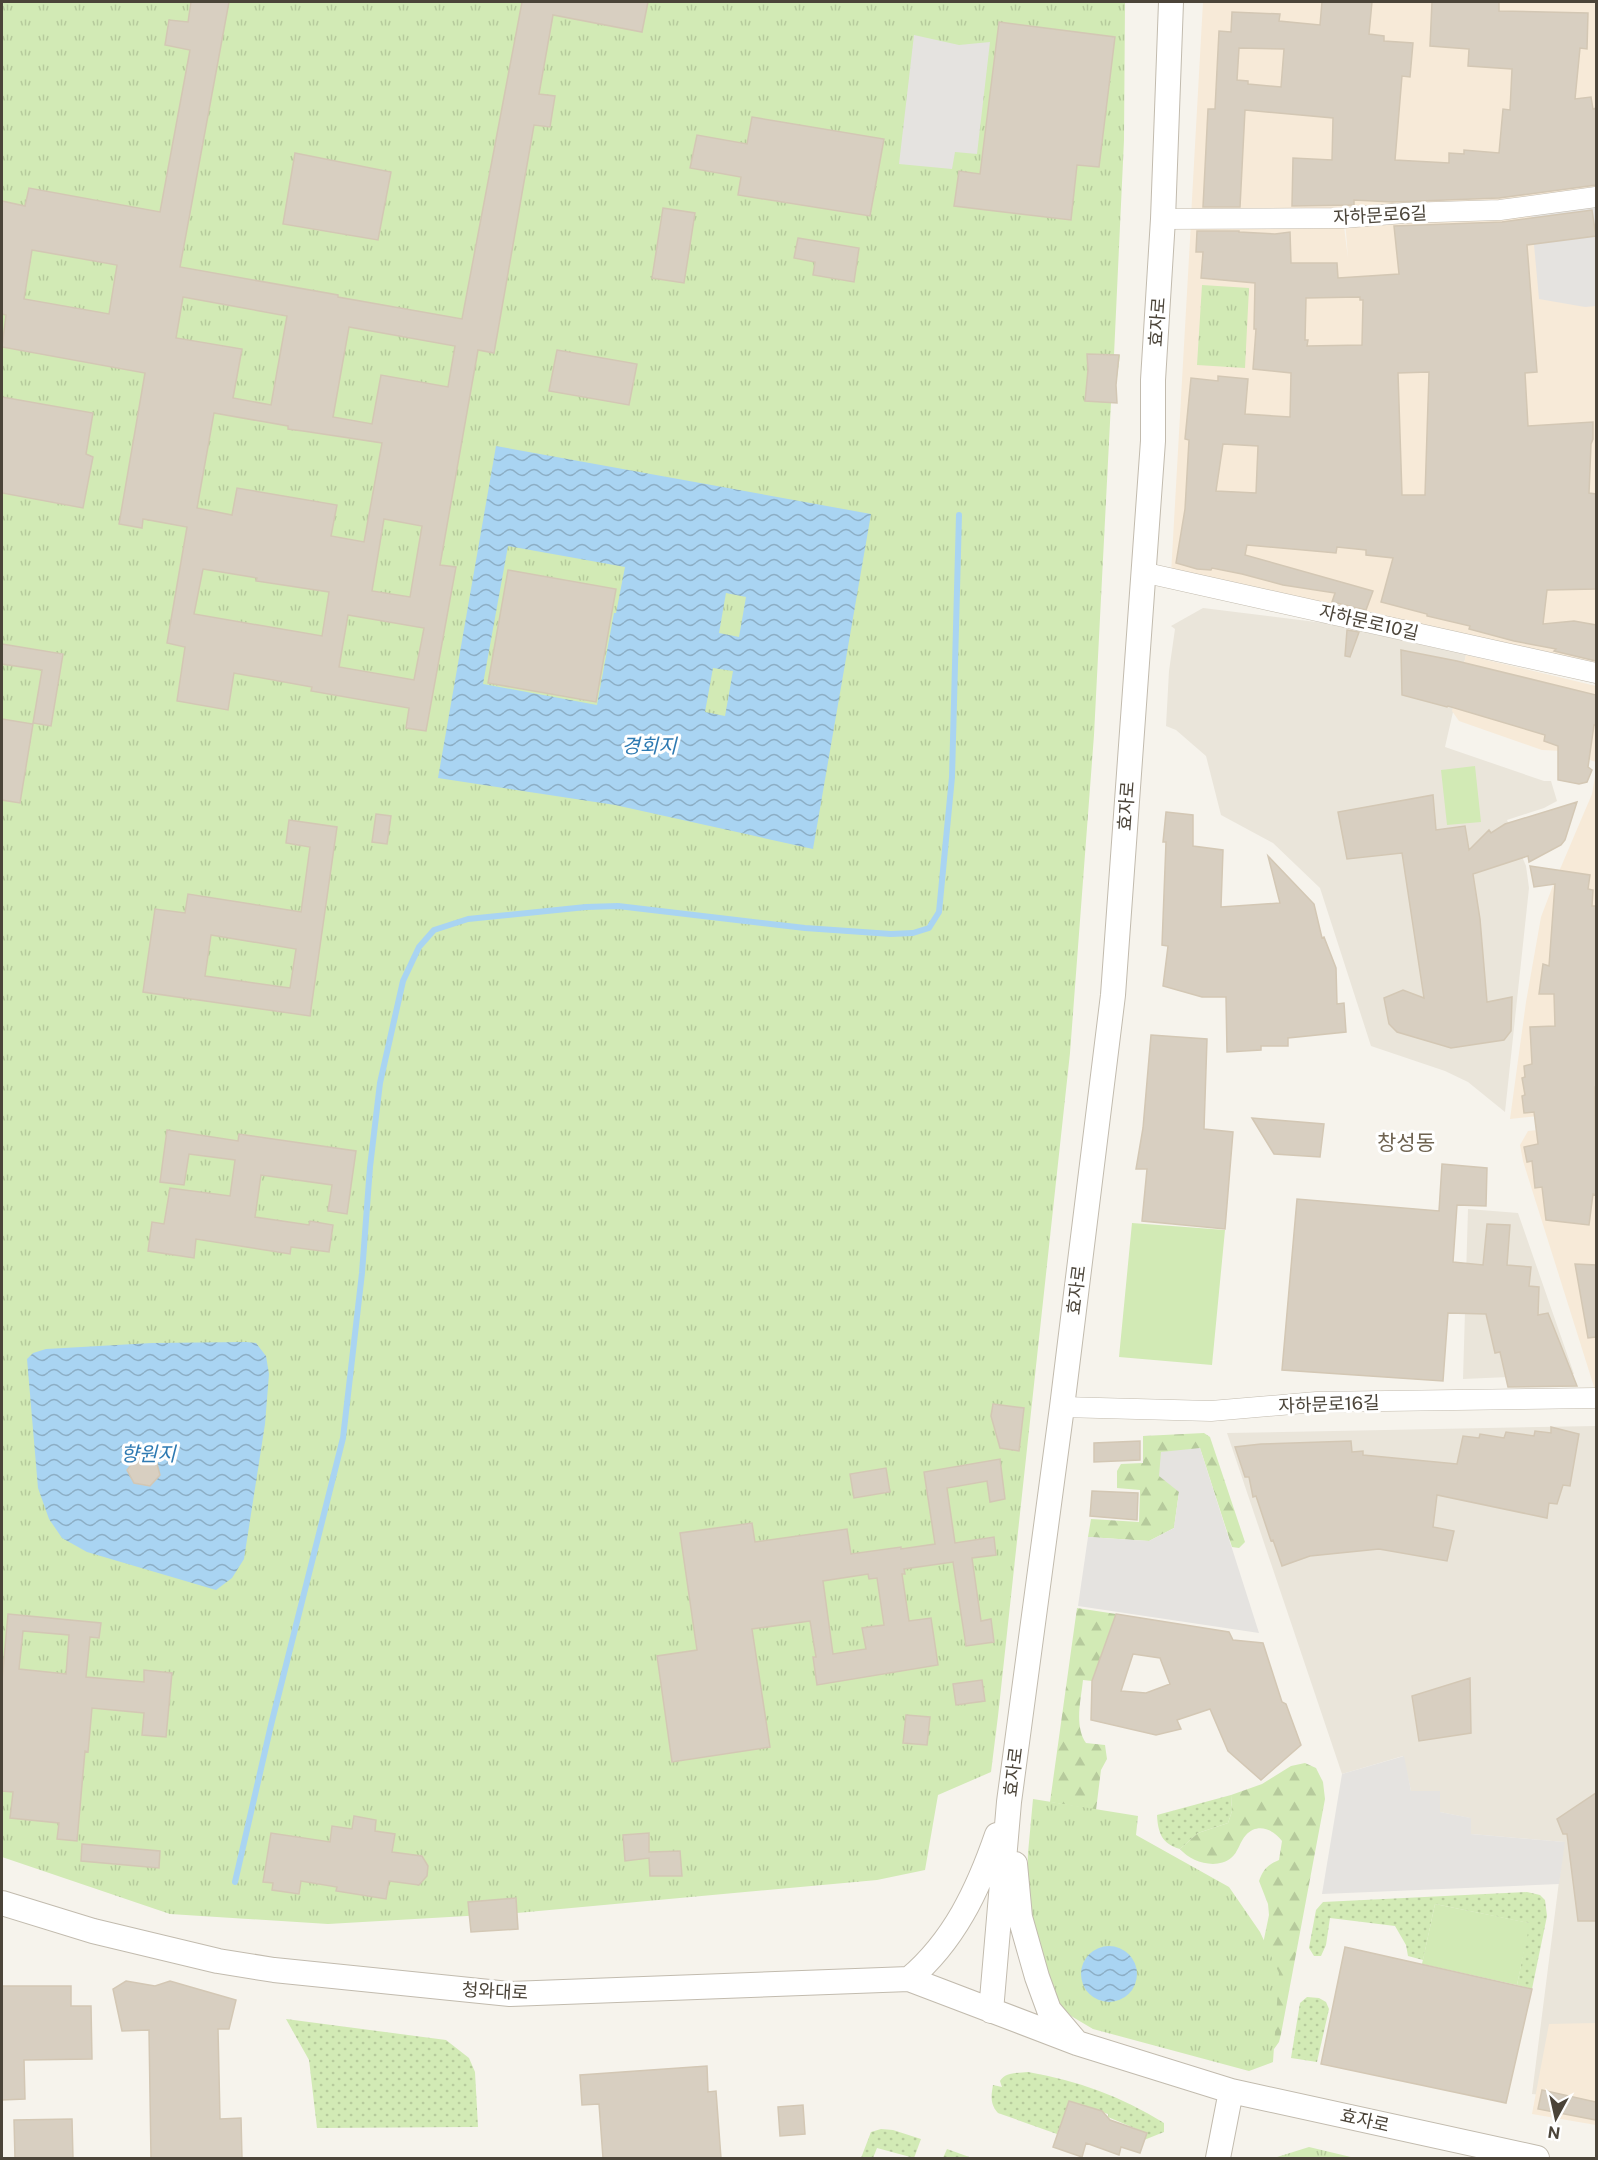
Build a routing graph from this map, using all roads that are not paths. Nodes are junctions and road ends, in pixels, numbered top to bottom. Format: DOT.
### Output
graph roads {
  1 [pos="1171,2"];
  2 [pos="1596,197"];
  3 [pos="1163,219"];
  4 [pos="1142,572"];
  5 [pos="1596,673"];
  6 [pos="1596,1398"];
  7 [pos="1062,1407"];
  8 [pos="1009,1802"];
  9 [pos="2,1903"];
  10 [pos="909,1979"];
  11 [pos="991,2011"];
  12 [pos="1077,2043"];
  13 [pos="1231,2091"];
  14 [pos="1218,2158"];
  15 [pos="1537,2158"];
  1 -- 3 [label="street, 효자로"];
  2 -- 3 [label="street, 자하문로6길"];
  3 -- 4 [label="street, 효자로"];
  4 -- 5 [label="street, 자하문로10길"];
  4 -- 7 [label="street, 효자로"];
  6 -- 7 [label="street, 자하문로16길"];
  7 -- 8 [label="street, 효자로"];
  8 -- 10 [label="street"];
  8 -- 11 [label="street, 효자로"];
  8 -- 12 [label="street"];
  9 -- 10 [label="street, 청와대로"];
  10 -- 11 [label="street, 청와대로"];
  11 -- 12 [label="street, 효자로"];
  12 -- 13 [label="street, 효자로"];
  13 -- 14 [label="street"];
  13 -- 15 [label="street, 효자로"];
}
